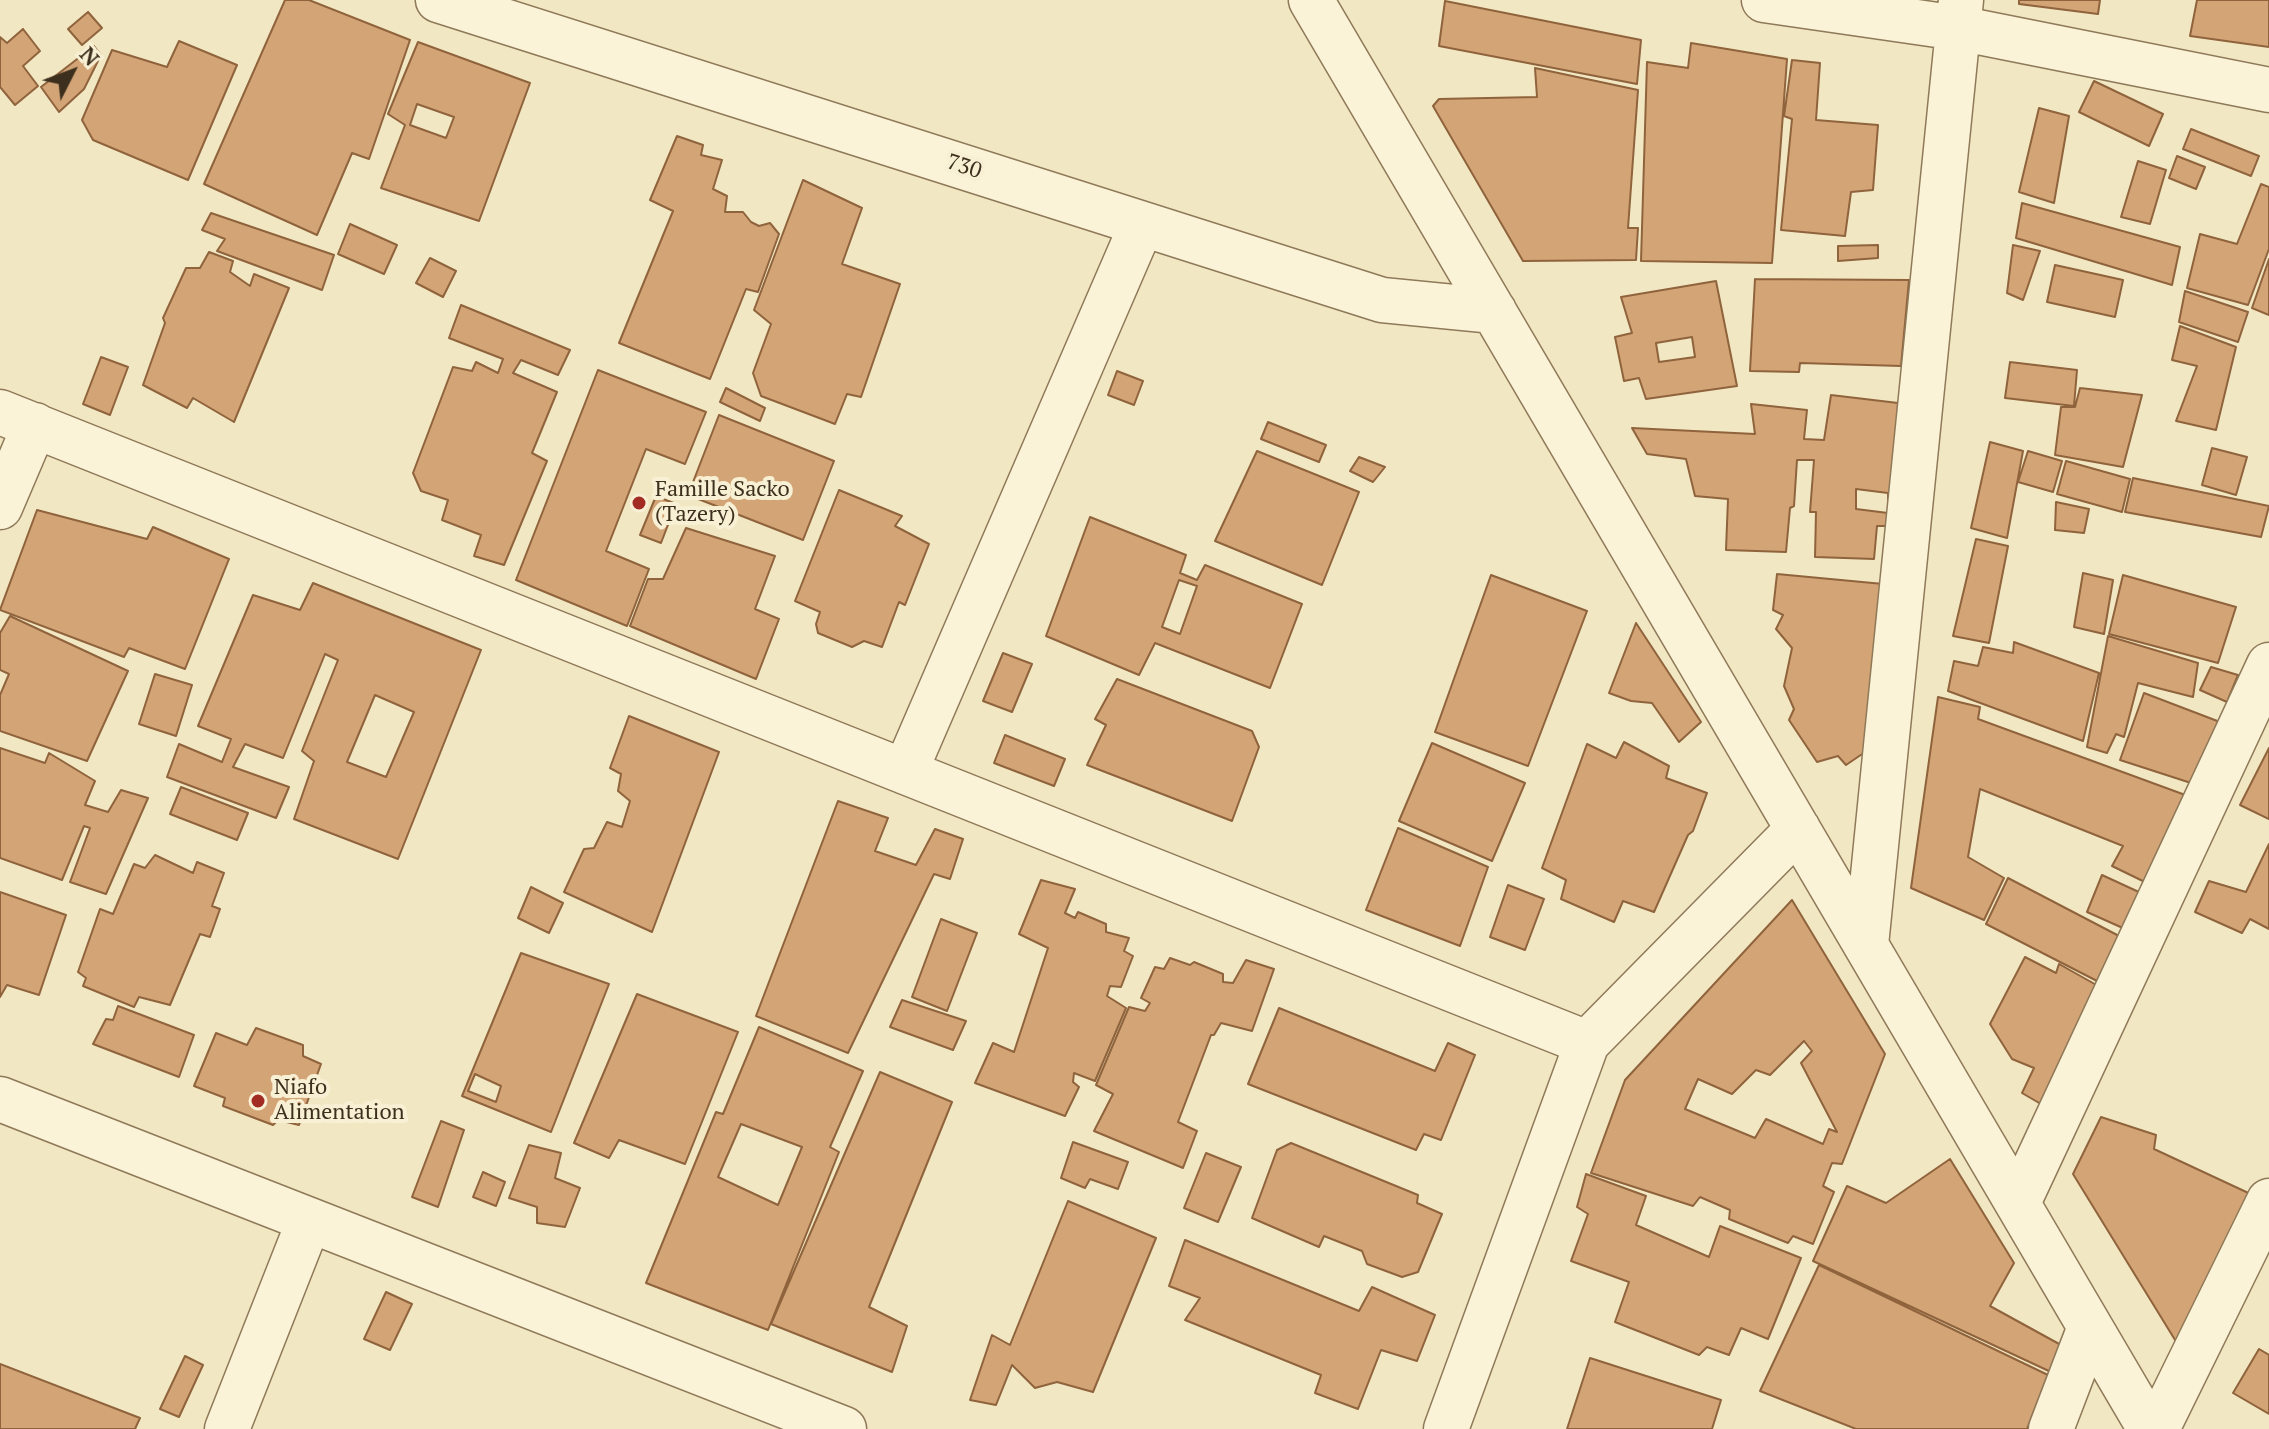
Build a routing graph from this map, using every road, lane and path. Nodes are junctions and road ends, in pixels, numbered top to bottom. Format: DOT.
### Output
graph roads {
  1 [pos="438,0"];
  2 [pos="1311,0"];
  3 [pos="1764,0"];
  4 [pos="1959,14"];
  5 [pos="2269,90"];
  6 [pos="1142,224"];
  7 [pos="1494,311"];
  8 [pos="17,418"];
  9 [pos="0,507"];
  10 [pos="2269,665"];
  11 [pos="905,772"];
  12 [pos="1798,829"];
  13 [pos="1866,945"];
  14 [pos="1587,1043"];
  15 [pos="0,1099"];
  16 [pos="2269,1201"];
  17 [pos="2018,1203"];
  18 [pos="309,1221"];
  19 [pos="2090,1327"];
  20 [pos="824,1425"];
  21 [pos="227,1429"];
  22 [pos="1446,1429"];
  23 [pos="2051,1429"];
  24 [pos="2150,1429"];
  25 [pos="2157,1429"];
  1 -- 6 [label="street, 730"];
  2 -- 7 [label="street"];
  3 -- 4 [label="street"];
  4 -- 5 [label="street"];
  4 -- 13 [label="street"];
  6 -- 7 [label="street, 730"];
  6 -- 11 [label="street"];
  7 -- 12 [label="street"];
  8 -- 9 [label="street"];
  8 -- 11 [label="street"];
  10 -- 17 [label="street"];
  11 -- 14 [label="street"];
  12 -- 13 [label="street"];
  12 -- 14 [label="street"];
  13 -- 17 [label="street"];
  14 -- 22 [label="street"];
  15 -- 18 [label="street"];
  16 -- 25 [label="street"];
  17 -- 19 [label="street"];
  18 -- 20 [label="street"];
  18 -- 21 [label="street"];
  19 -- 23 [label="street"];
  19 -- 24 [label="street"];
}
